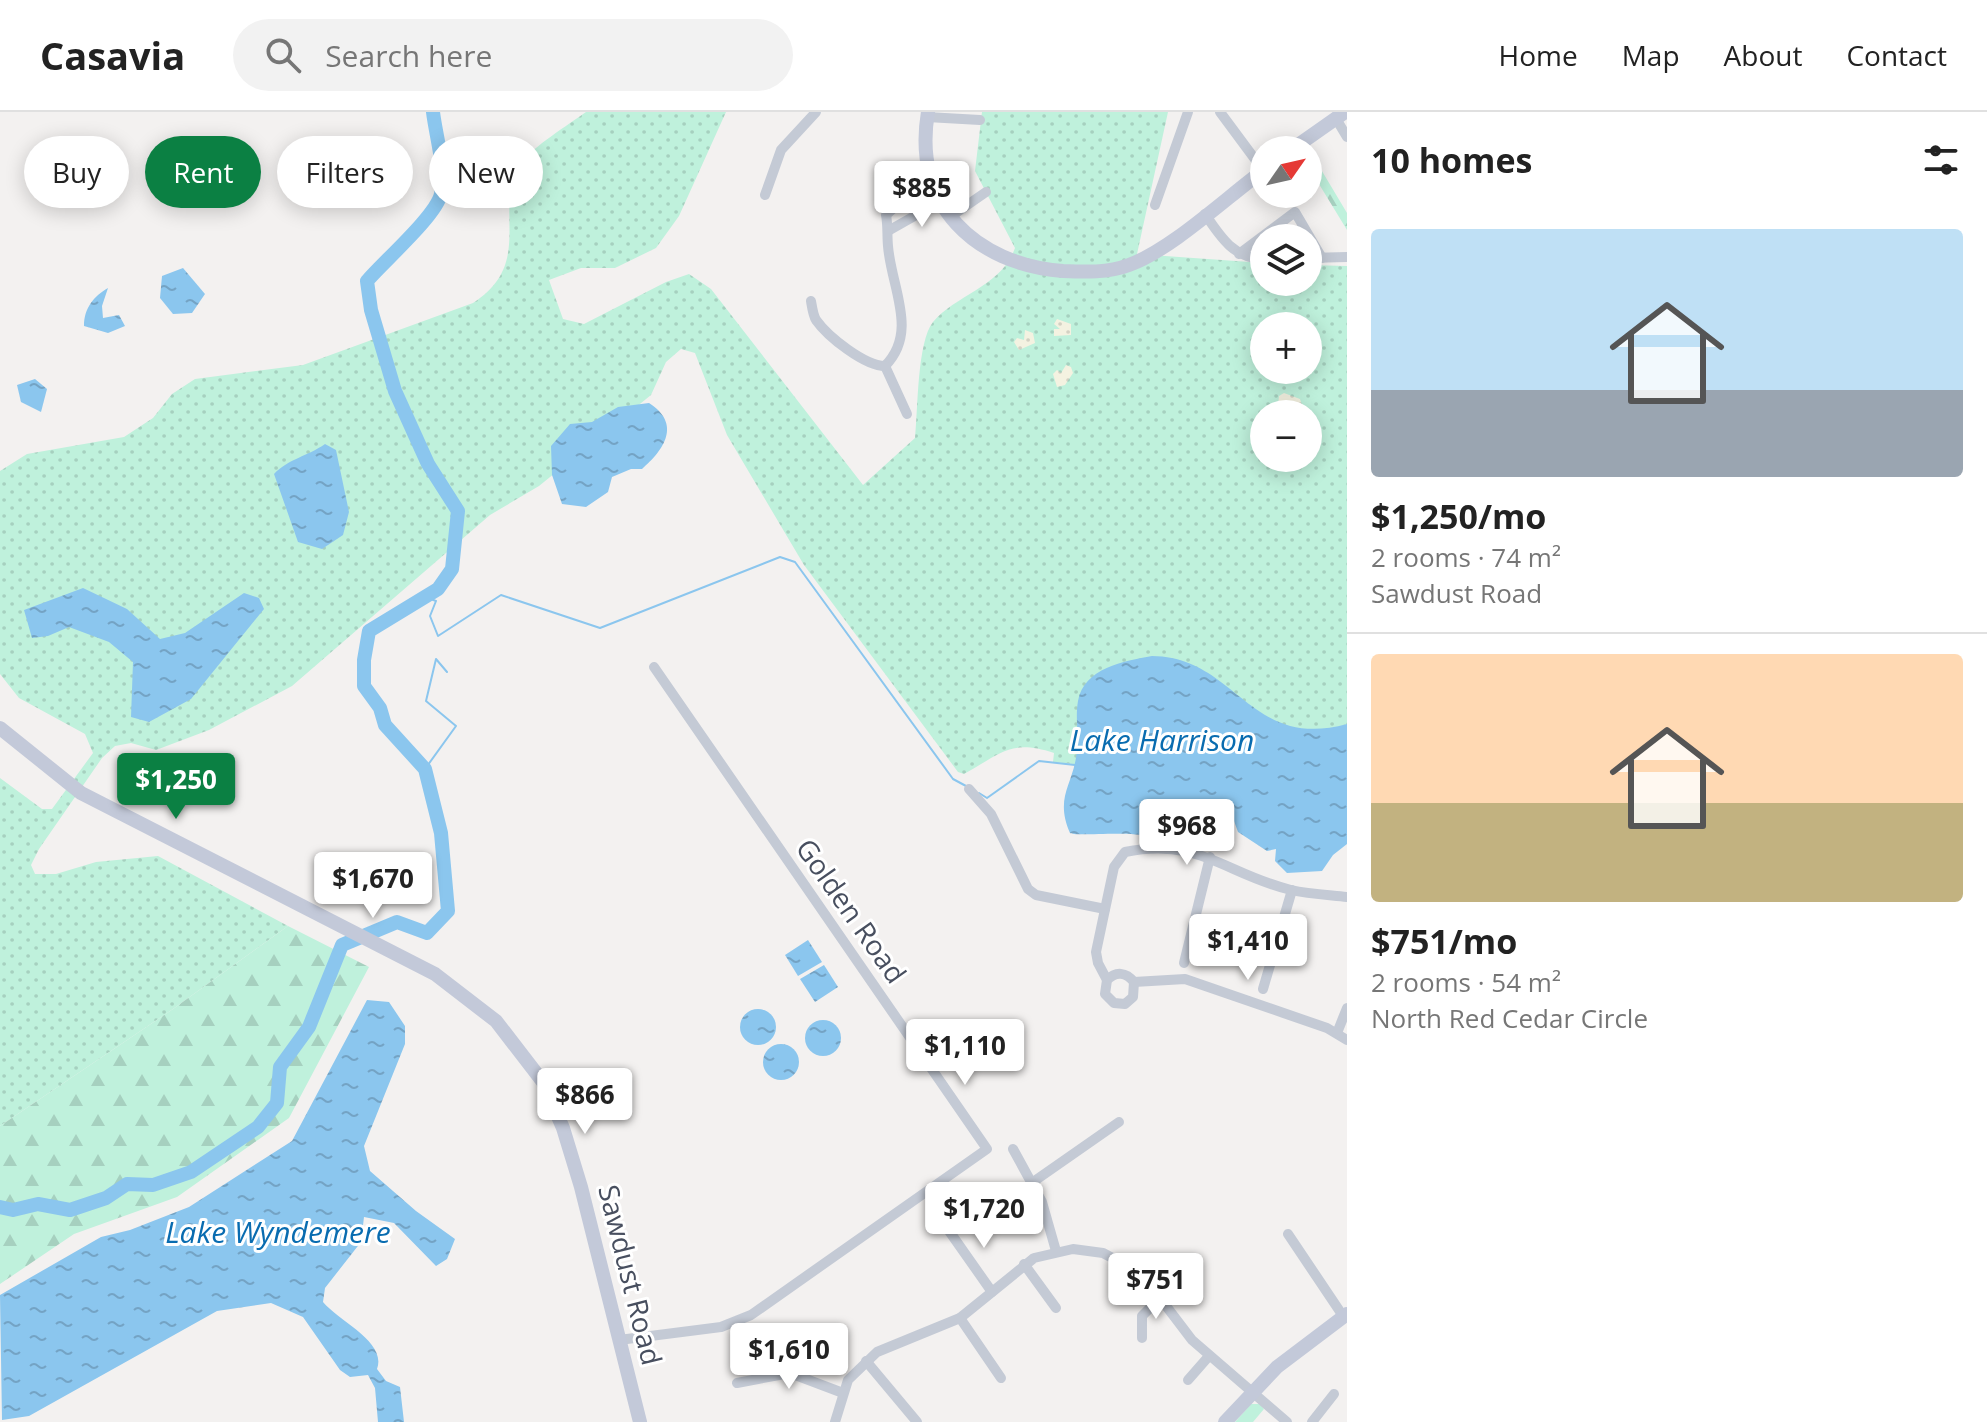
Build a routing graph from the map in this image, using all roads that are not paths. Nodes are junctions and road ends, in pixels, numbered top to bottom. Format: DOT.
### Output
graph roads {
  1 [pos="816,112"];
  2 [pos="1188,112"];
  3 [pos="1220,112"];
  4 [pos="928,114"];
  5 [pos="1340,115"];
  6 [pos="980,120"];
  7 [pos="1311,136"];
  8 [pos="1347,137"];
  9 [pos="1250,152"];
  10 [pos="1250,180"];
  11 [pos="933,186"];
  12 [pos="986,192"];
  13 [pos="765,195"];
  14 [pos="941,201"];
  15 [pos="1155,205"];
  16 [pos="1205,214"];
  17 [pos="950,217"];
  18 [pos="1279,224"];
  19 [pos="1302,224"];
  20 [pos="888,231"];
  21 [pos="1250,246"];
  22 [pos="1239,254"];
  23 [pos="1250,257"];
  24 [pos="1347,257"];
  25 [pos="1322,258"];
  26 [pos="811,301"];
  27 [pos="885,366"];
  28 [pos="907,414"];
  29 [pos="654,667"];
  30 [pos="0,728"];
  31 [pos="969,789"];
  32 [pos="1210,857"];
  33 [pos="1292,890"];
  34 [pos="1347,897"];
  35 [pos="1105,909"];
  36 [pos="1184,963"];
  37 [pos="1107,980"];
  38 [pos="1134,982"];
  39 [pos="1263,989"];
  40 [pos="1347,1008"];
  41 [pos="1337,1033"];
  42 [pos="1347,1040"];
  43 [pos="1119,1122"];
  44 [pos="1013,1149"];
  45 [pos="1033,1182"];
  46 [pos="947,1228"];
  47 [pos="1288,1234"];
  48 [pos="1056,1251"];
  49 [pos="1024,1264"];
  50 [pos="992,1292"];
  51 [pos="1161,1297"];
  52 [pos="1056,1308"];
  53 [pos="1345,1315"];
  54 [pos="960,1318"];
  55 [pos="1142,1338"];
  56 [pos="619,1340"];
  57 [pos="1209,1356"];
  58 [pos="866,1361"];
  59 [pos="1001,1378"];
  60 [pos="1188,1380"];
  61 [pos="737,1383"];
  62 [pos="1252,1390"];
  63 [pos="843,1393"];
  64 [pos="1334,1394"];
  65 [pos="640,1422"];
  66 [pos="835,1422"];
  67 [pos="917,1422"];
  68 [pos="1225,1422"];
  69 [pos="1287,1422"];
  70 [pos="1312,1422"];
  1 -- 13 [label="street"];
  2 -- 15 [label="street"];
  3 -- 9 [label="street"];
  4 -- 6 [label="street"];
  4 -- 11 [label="street"];
  5 -- 7 [label="street"];
  5 -- 8 [label="street"];
  10 -- 16 [label="street"];
  11 -- 14 [label="street"];
  11 -- 20 [label="street"];
  12 -- 17 [label="street"];
  14 -- 17 [label="street"];
  14 -- 20 [label="street"];
  16 -- 17 [label="street"];
  16 -- 22 [label="street"];
  18 -- 19 [label="street"];
  20 -- 27 [label="street"];
  21 -- 22 [label="street"];
  22 -- 23 [label="street"];
  24 -- 25 [label="street"];
  26 -- 27 [label="street"];
  27 -- 28 [label="street"];
  29 -- 56 [label="street, Golden Road"];
  30 -- 56 [label="street, Sawdust Road"];
  31 -- 35 [label="street"];
  32 -- 33 [label="street"];
  32 -- 35 [label="street"];
  32 -- 36 [label="street"];
  33 -- 34 [label="street"];
  33 -- 39 [label="street"];
  35 -- 37 [label="street"];
  37 -- 38 [label="street"];
  37 -- 38 [label="street"];
  38 -- 41 [label="street"];
  40 -- 41 [label="street"];
  41 -- 42 [label="street"];
  43 -- 45 [label="street"];
  44 -- 45 [label="street"];
  45 -- 48 [label="street"];
  46 -- 50 [label="street"];
  47 -- 53 [label="street"];
  48 -- 49 [label="street"];
  48 -- 51 [label="street"];
  49 -- 50 [label="street"];
  49 -- 52 [label="street"];
  50 -- 54 [label="street"];
  51 -- 55 [label="street"];
  51 -- 57 [label="street"];
  53 -- 62 [label="street"];
  54 -- 58 [label="street"];
  54 -- 59 [label="street"];
  56 -- 65 [label="street, Sawdust Road"];
  57 -- 60 [label="street"];
  57 -- 62 [label="street"];
  58 -- 63 [label="street"];
  58 -- 67 [label="street"];
  61 -- 63 [label="street"];
  62 -- 68 [label="street"];
  62 -- 69 [label="street"];
  63 -- 66 [label="street"];
  64 -- 70 [label="street"];
}
